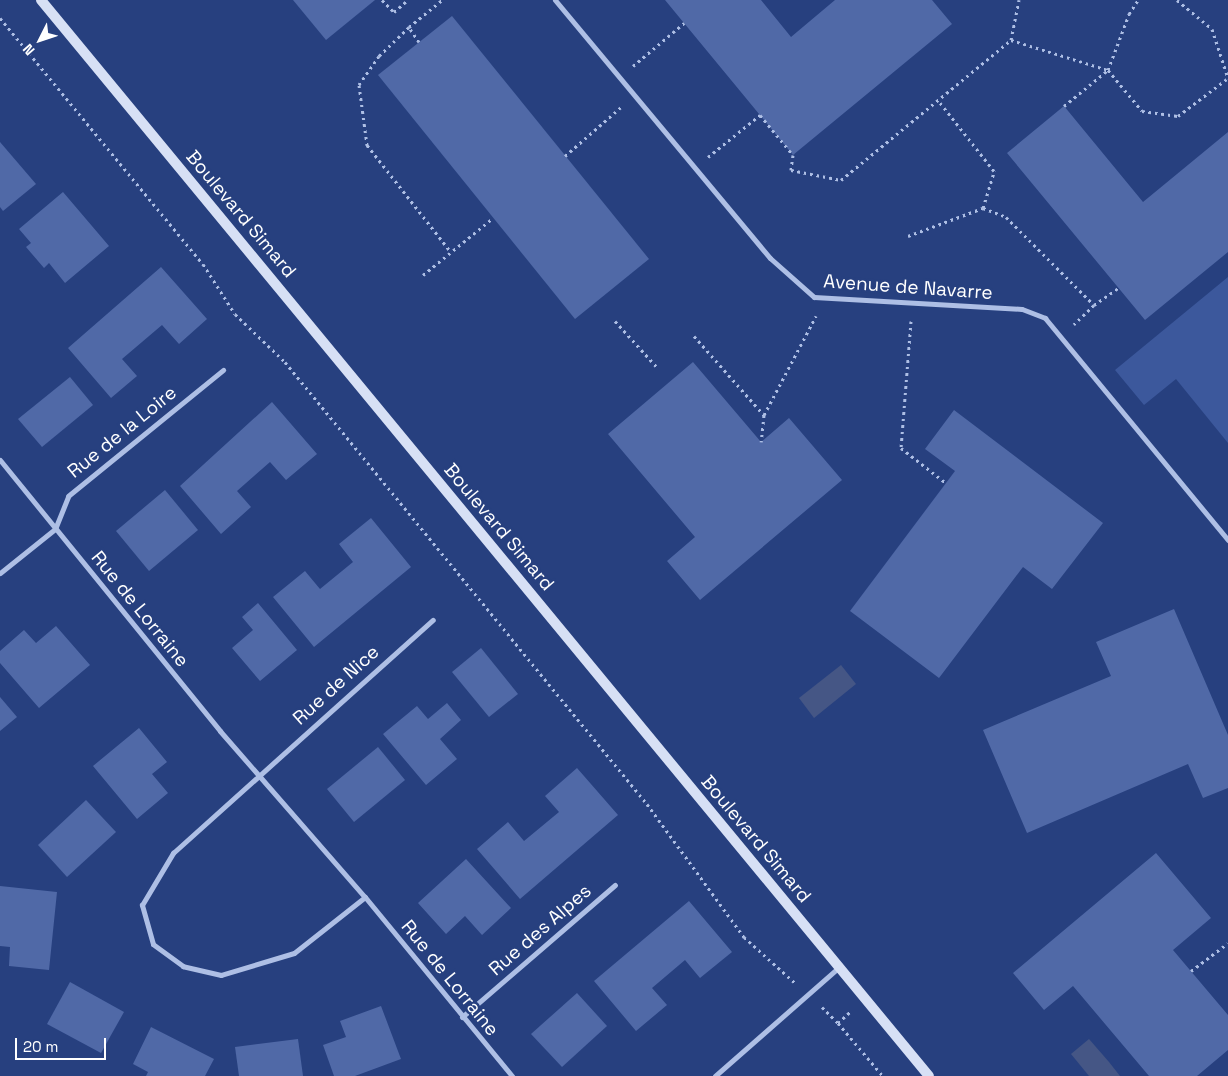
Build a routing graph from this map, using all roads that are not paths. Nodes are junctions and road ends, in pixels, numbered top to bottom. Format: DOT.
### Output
graph roads {
  1 [pos="41,0"];
  2 [pos="555,0"];
  3 [pos="223,370"];
  4 [pos="0,460"];
  5 [pos="55,529"];
  6 [pos="1228,540"];
  7 [pos="0,573"];
  8 [pos="432,620"];
  9 [pos="260,773"];
  10 [pos="615,885"];
  11 [pos="365,897"];
  12 [pos="839,967"];
  13 [pos="462,1017"];
  14 [pos="512,1076"];
  15 [pos="715,1076"];
  16 [pos="929,1076"];
  1 -- 12 [label="main road, Boulevard Simard"];
  2 -- 6 [label="street, Avenue de Navarre"];
  3 -- 5 [label="street, Rue de la Loire"];
  4 -- 5 [label="street, Rue de Lorraine"];
  5 -- 7 [label="street"];
  5 -- 9 [label="street, Rue de Lorraine"];
  8 -- 9 [label="street, Rue de Nice"];
  9 -- 11 [label="street, Rue de Lorraine"];
  9 -- 11 [label="street"];
  10 -- 13 [label="street, Rue des Alpes"];
  11 -- 13 [label="street, Rue de Lorraine"];
  12 -- 15 [label="street"];
  12 -- 16 [label="main road, Boulevard Simard"];
  13 -- 14 [label="street, Rue de Lorraine"];
}
